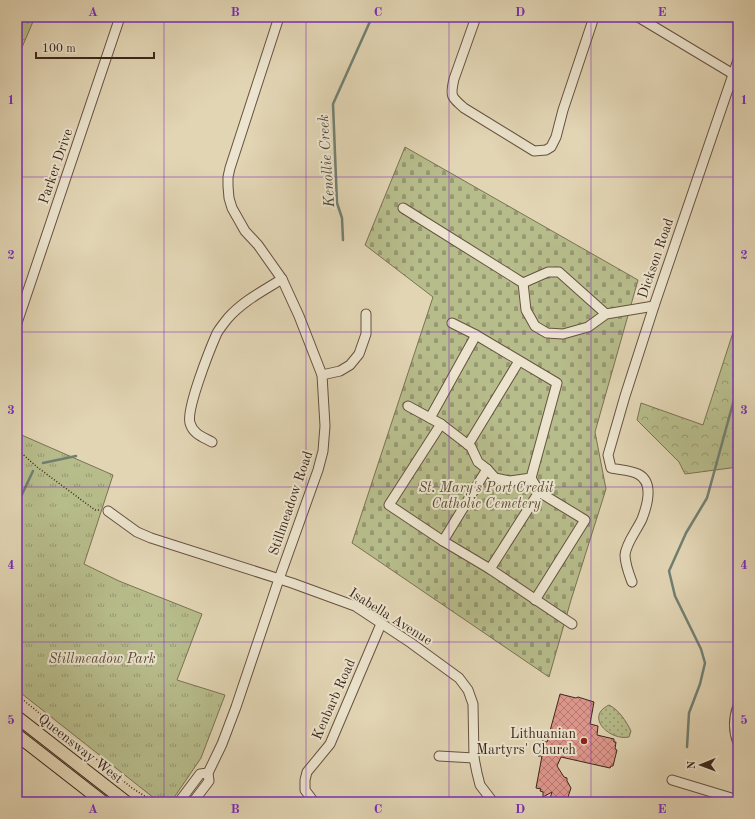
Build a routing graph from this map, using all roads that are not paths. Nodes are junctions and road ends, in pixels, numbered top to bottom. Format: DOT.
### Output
graph roads {
  1 [pos="120,17"];
  2 [pos="279,17"];
  3 [pos="476,17"];
  4 [pos="594,17"];
  5 [pos="638,17"];
  6 [pos="738,60"];
  7 [pos="733,74"];
  8 [pos="403,208"];
  9 [pos="282,279"];
  10 [pos="523,283"];
  11 [pos="654,306"];
  12 [pos="366,314"];
  13 [pos="606,314"];
  14 [pos="17,323"];
  15 [pos="452,323"];
  16 [pos="476,335"];
  17 [pos="519,361"];
  18 [pos="322,375"];
  19 [pos="408,406"];
  20 [pos="430,418"];
  21 [pos="441,424"];
  22 [pos="212,442"];
  23 [pos="468,445"];
  24 [pos="487,469"];
  25 [pos="531,478"];
  26 [pos="539,492"];
  27 [pos="108,510"];
  28 [pos="443,541"];
  29 [pos="490,569"];
  30 [pos="279,579"];
  31 [pos="632,582"];
  32 [pos="535,600"];
  33 [pos="381,624"];
  34 [pos="572,624"];
  35 [pos="738,706"];
  36 [pos="17,717"];
  37 [pos="17,735"];
  38 [pos="738,743"];
  39 [pos="439,756"];
  40 [pos="474,758"];
  41 [pos="208,773"];
  42 [pos="672,780"];
  43 [pos="738,800"];
  44 [pos="103,802"];
  45 [pos="126,802"];
  46 [pos="179,802"];
  47 [pos="193,802"];
  48 [pos="314,802"];
  49 [pos="493,802"];
  1 -- 14 [label="street, Parker Drive"];
  2 -- 9 [label="street, Stillmeadow Road"];
  3 -- 4 [label="street"];
  5 -- 7 [label="street"];
  6 -- 7 [label="street, Dickson Road"];
  7 -- 11 [label="street, Dickson Road"];
  8 -- 10 [label="street"];
  9 -- 18 [label="street, Stillmeadow Road"];
  9 -- 22 [label="street"];
  10 -- 13 [label="street"];
  10 -- 13 [label="street"];
  11 -- 13 [label="street"];
  11 -- 31 [label="street, Dickson Road"];
  12 -- 18 [label="street"];
  15 -- 16 [label="street"];
  16 -- 17 [label="street"];
  16 -- 20 [label="street"];
  17 -- 23 [label="street"];
  17 -- 25 [label="street"];
  18 -- 30 [label="street, Stillmeadow Road"];
  19 -- 20 [label="street"];
  20 -- 21 [label="street"];
  21 -- 23 [label="street"];
  21 -- 28 [label="street"];
  23 -- 24 [label="street"];
  24 -- 25 [label="street"];
  24 -- 28 [label="street"];
  25 -- 26 [label="street"];
  26 -- 29 [label="street"];
  26 -- 32 [label="street"];
  27 -- 30 [label="street, Isabella Avenue"];
  28 -- 29 [label="street"];
  29 -- 32 [label="street"];
  30 -- 33 [label="street, Isabella Avenue"];
  30 -- 41 [label="street, Stillmeadow Road"];
  32 -- 34 [label="street"];
  33 -- 40 [label="street, Isabella Avenue"];
  33 -- 48 [label="street, Kenbarb Road"];
  35 -- 38 [label="street"];
  36 -- 45 [label="main road, Queensway West"];
  37 -- 44 [label="main road, Queensway West"];
  39 -- 40 [label="street"];
  40 -- 49 [label="street, Isabella Avenue"];
  41 -- 46 [label="street, Stillmeadow Road"];
  41 -- 47 [label="street, Stillmeadow Road"];
  42 -- 43 [label="street"];
}
